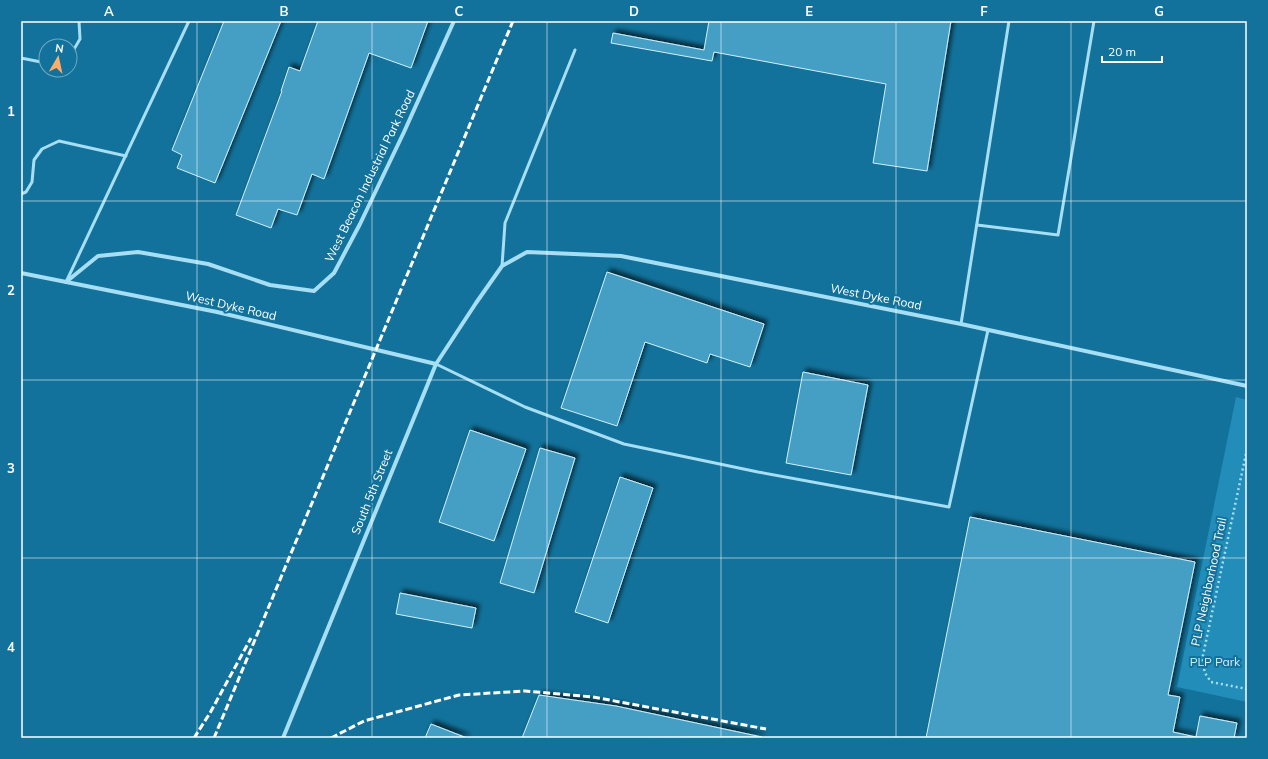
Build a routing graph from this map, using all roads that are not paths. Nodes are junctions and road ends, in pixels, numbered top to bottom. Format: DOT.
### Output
graph roads {
  1 [pos="79,21"];
  2 [pos="190,21"];
  3 [pos="454,21"];
  4 [pos="1009,21"];
  5 [pos="1094,21"];
  6 [pos="78,42"];
  7 [pos="575,50"];
  8 [pos="21,58"];
  9 [pos="38,61"];
  10 [pos="126,156"];
  11 [pos="21,194"];
  12 [pos="976,225"];
  13 [pos="502,266"];
  14 [pos="21,273"];
  15 [pos="66,282"];
  16 [pos="961,324"];
  17 [pos="988,330"];
  18 [pos="436,364"];
  19 [pos="1247,386"];
  20 [pos="283,738"];
  1 -- 6 [label="lane"];
  2 -- 10 [label="lane"];
  3 -- 15 [label="street, West Beacon Industrial Park Road"];
  4 -- 12 [label="lane"];
  5 -- 12 [label="lane"];
  7 -- 13 [label="lane"];
  8 -- 9 [label="lane"];
  10 -- 11 [label="lane"];
  10 -- 15 [label="lane"];
  12 -- 16 [label="lane"];
  13 -- 16 [label="street, West Dyke Road"];
  13 -- 18 [label="street, South 5th Street"];
  14 -- 15 [label="street, West Dyke Road"];
  15 -- 18 [label="street, West Dyke Road"];
  16 -- 17 [label="street, West Dyke Road"];
  17 -- 18 [label="lane"];
  17 -- 19 [label="street, West Dyke Road"];
  18 -- 20 [label="street, South 5th Street"];
}
